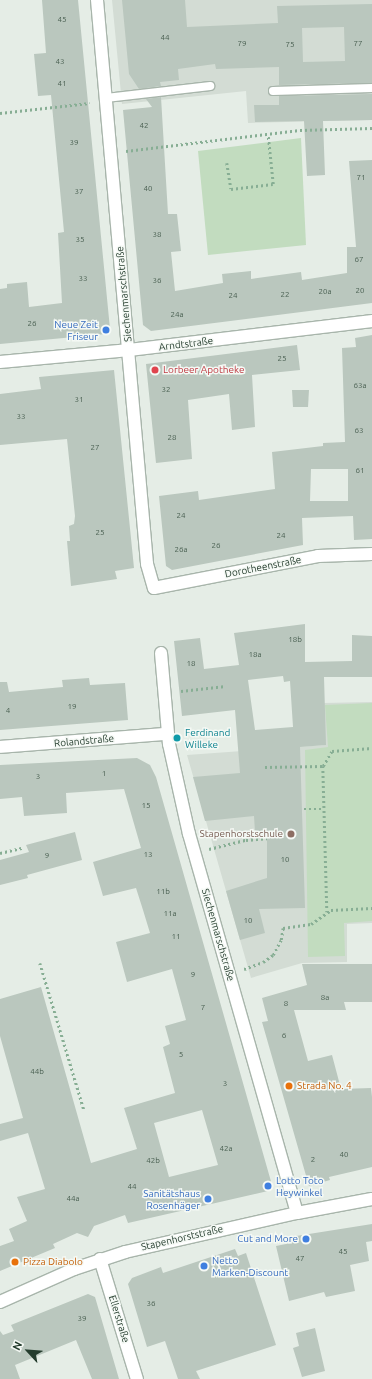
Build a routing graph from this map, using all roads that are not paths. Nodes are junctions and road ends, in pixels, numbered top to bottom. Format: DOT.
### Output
graph roads {
  1 [pos="97,0"];
  2 [pos="210,86"];
  3 [pos="372,88"];
  4 [pos="273,91"];
  5 [pos="106,100"];
  6 [pos="372,321"];
  7 [pos="129,350"];
  8 [pos="0,362"];
  9 [pos="372,554"];
  10 [pos="154,588"];
  11 [pos="162,653"];
  12 [pos="168,739"];
  13 [pos="0,748"];
  14 [pos="372,1199"];
  15 [pos="297,1213"];
  16 [pos="100,1259"];
  17 [pos="0,1302"];
  18 [pos="137,1379"];
  1 -- 5 [label="street, Siechenmarschstraße"];
  2 -- 5 [label="lane"];
  3 -- 4 [label="lane"];
  5 -- 7 [label="street, Siechenmarschstraße"];
  6 -- 7 [label="street, Arndtstraße"];
  7 -- 8 [label="street, Arndtstraße"];
  7 -- 10 [label="street, Siechenmarschstraße"];
  9 -- 10 [label="street, Dorotheenstraße"];
  11 -- 12 [label="street, Siechenmarschstraße"];
  12 -- 13 [label="street, Rolandstraße"];
  12 -- 15 [label="street, Siechenmarschstraße"];
  14 -- 15 [label="street, Stapenhorststraße"];
  15 -- 16 [label="street, Stapenhorststraße"];
  16 -- 17 [label="street, Stapenhorststraße"];
  16 -- 18 [label="street, Ellerstraße"];
}
